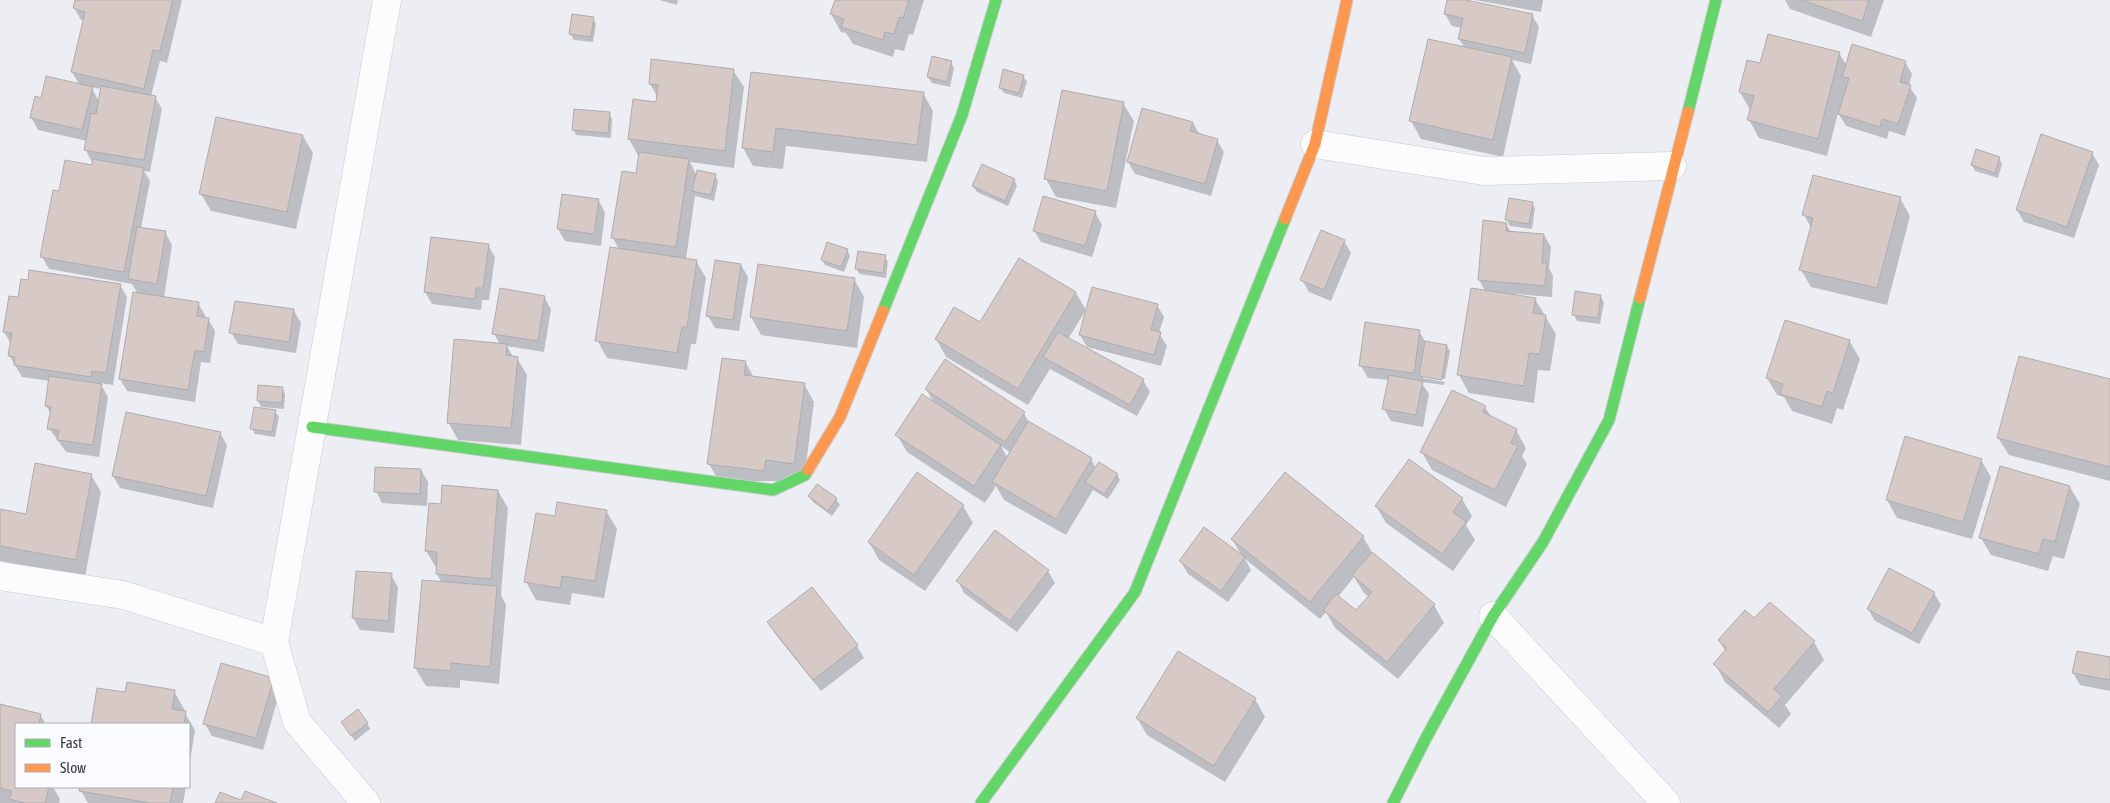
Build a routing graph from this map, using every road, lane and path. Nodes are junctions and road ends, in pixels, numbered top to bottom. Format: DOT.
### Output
graph roads {
  1 [pos="387,0"];
  2 [pos="996,0"];
  3 [pos="1347,0"];
  4 [pos="1716,0"];
  5 [pos="1314,144"];
  6 [pos="1672,166"];
  7 [pos="312,427"];
  8 [pos="0,576"];
  9 [pos="1493,616"];
  10 [pos="274,642"];
  11 [pos="366,803"];
  12 [pos="981,803"];
  13 [pos="1393,803"];
  14 [pos="1666,803"];
  1 -- 7 [label="street"];
  2 -- 7 [label="street"];
  3 -- 5 [label="street"];
  4 -- 6 [label="street"];
  5 -- 6 [label="street"];
  5 -- 12 [label="street"];
  6 -- 9 [label="street"];
  7 -- 10 [label="street"];
  8 -- 10 [label="street"];
  9 -- 13 [label="street"];
  9 -- 14 [label="street"];
  10 -- 11 [label="street"];
}
